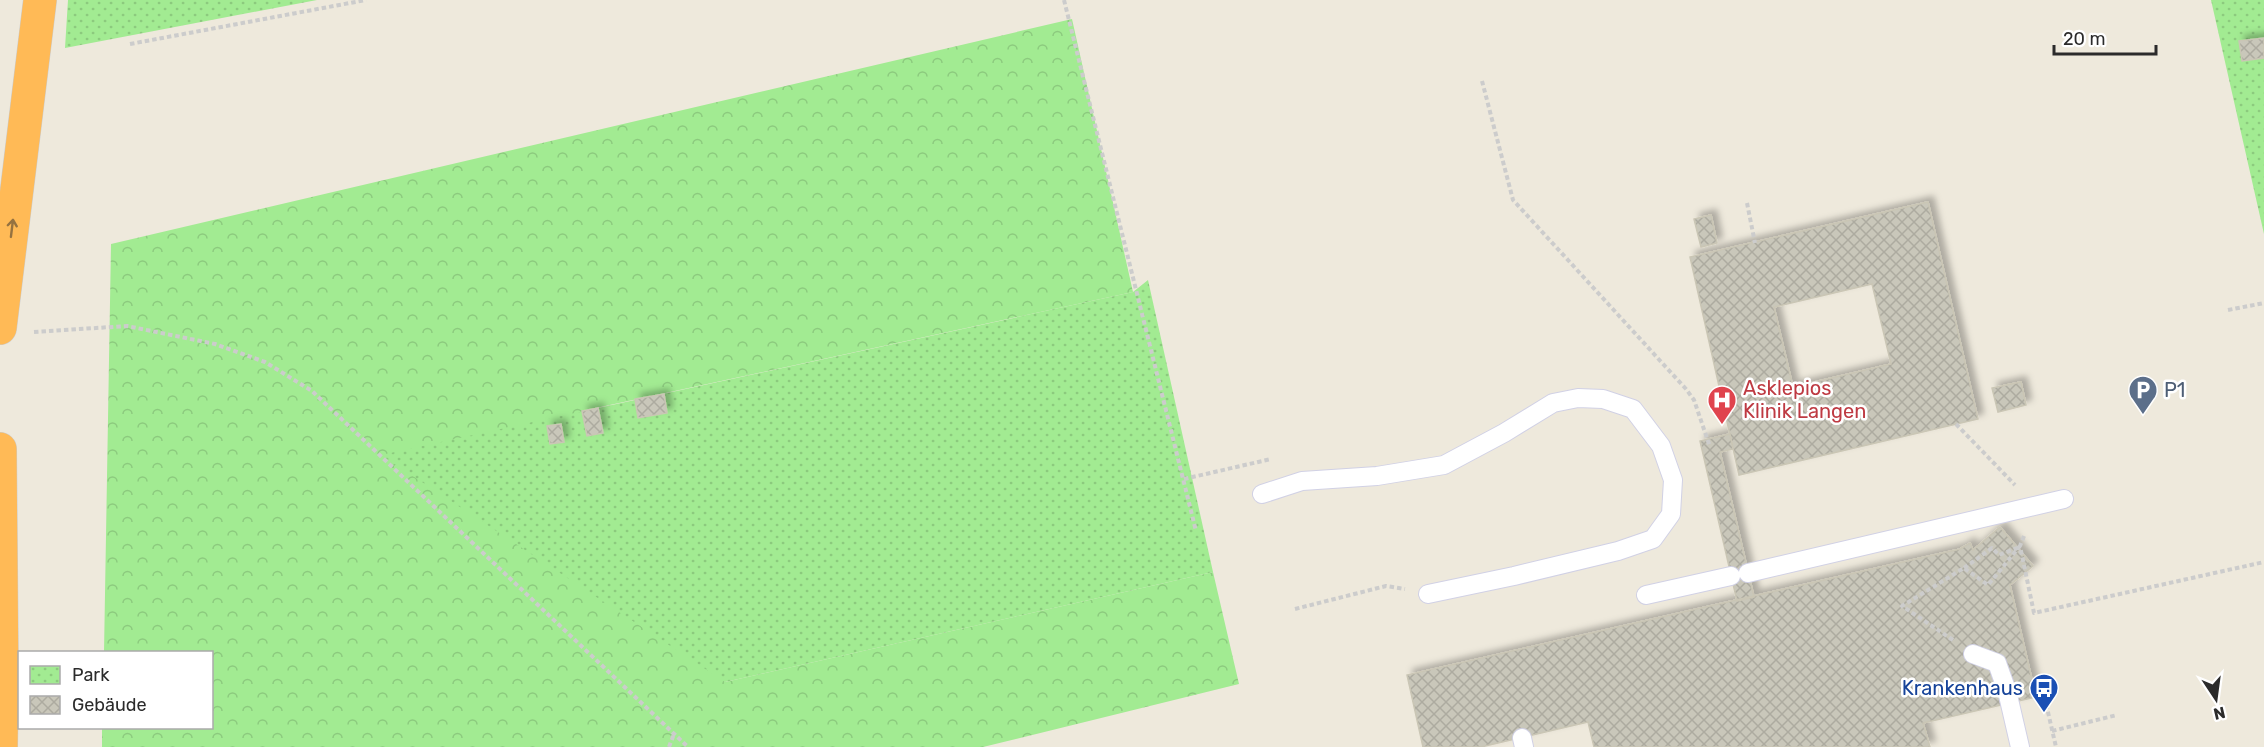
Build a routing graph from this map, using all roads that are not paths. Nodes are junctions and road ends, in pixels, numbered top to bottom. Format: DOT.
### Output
graph roads {
  1 [pos="39,8"];
  2 [pos="11,330"];
  3 [pos="0,449"];
  4 [pos="1262,494"];
  5 [pos="2064,499"];
  6 [pos="1428,594"];
  7 [pos="1646,596"];
  8 [pos="1973,654"];
  9 [pos="1,747"];
  10 [pos="2020,747"];
  2 -- 1 [label="highway, one-way"];
  3 -- 9 [label="highway"];
  4 -- 6 [label="lane"];
  5 -- 7 [label="lane"];
  8 -- 10 [label="lane"];
}
